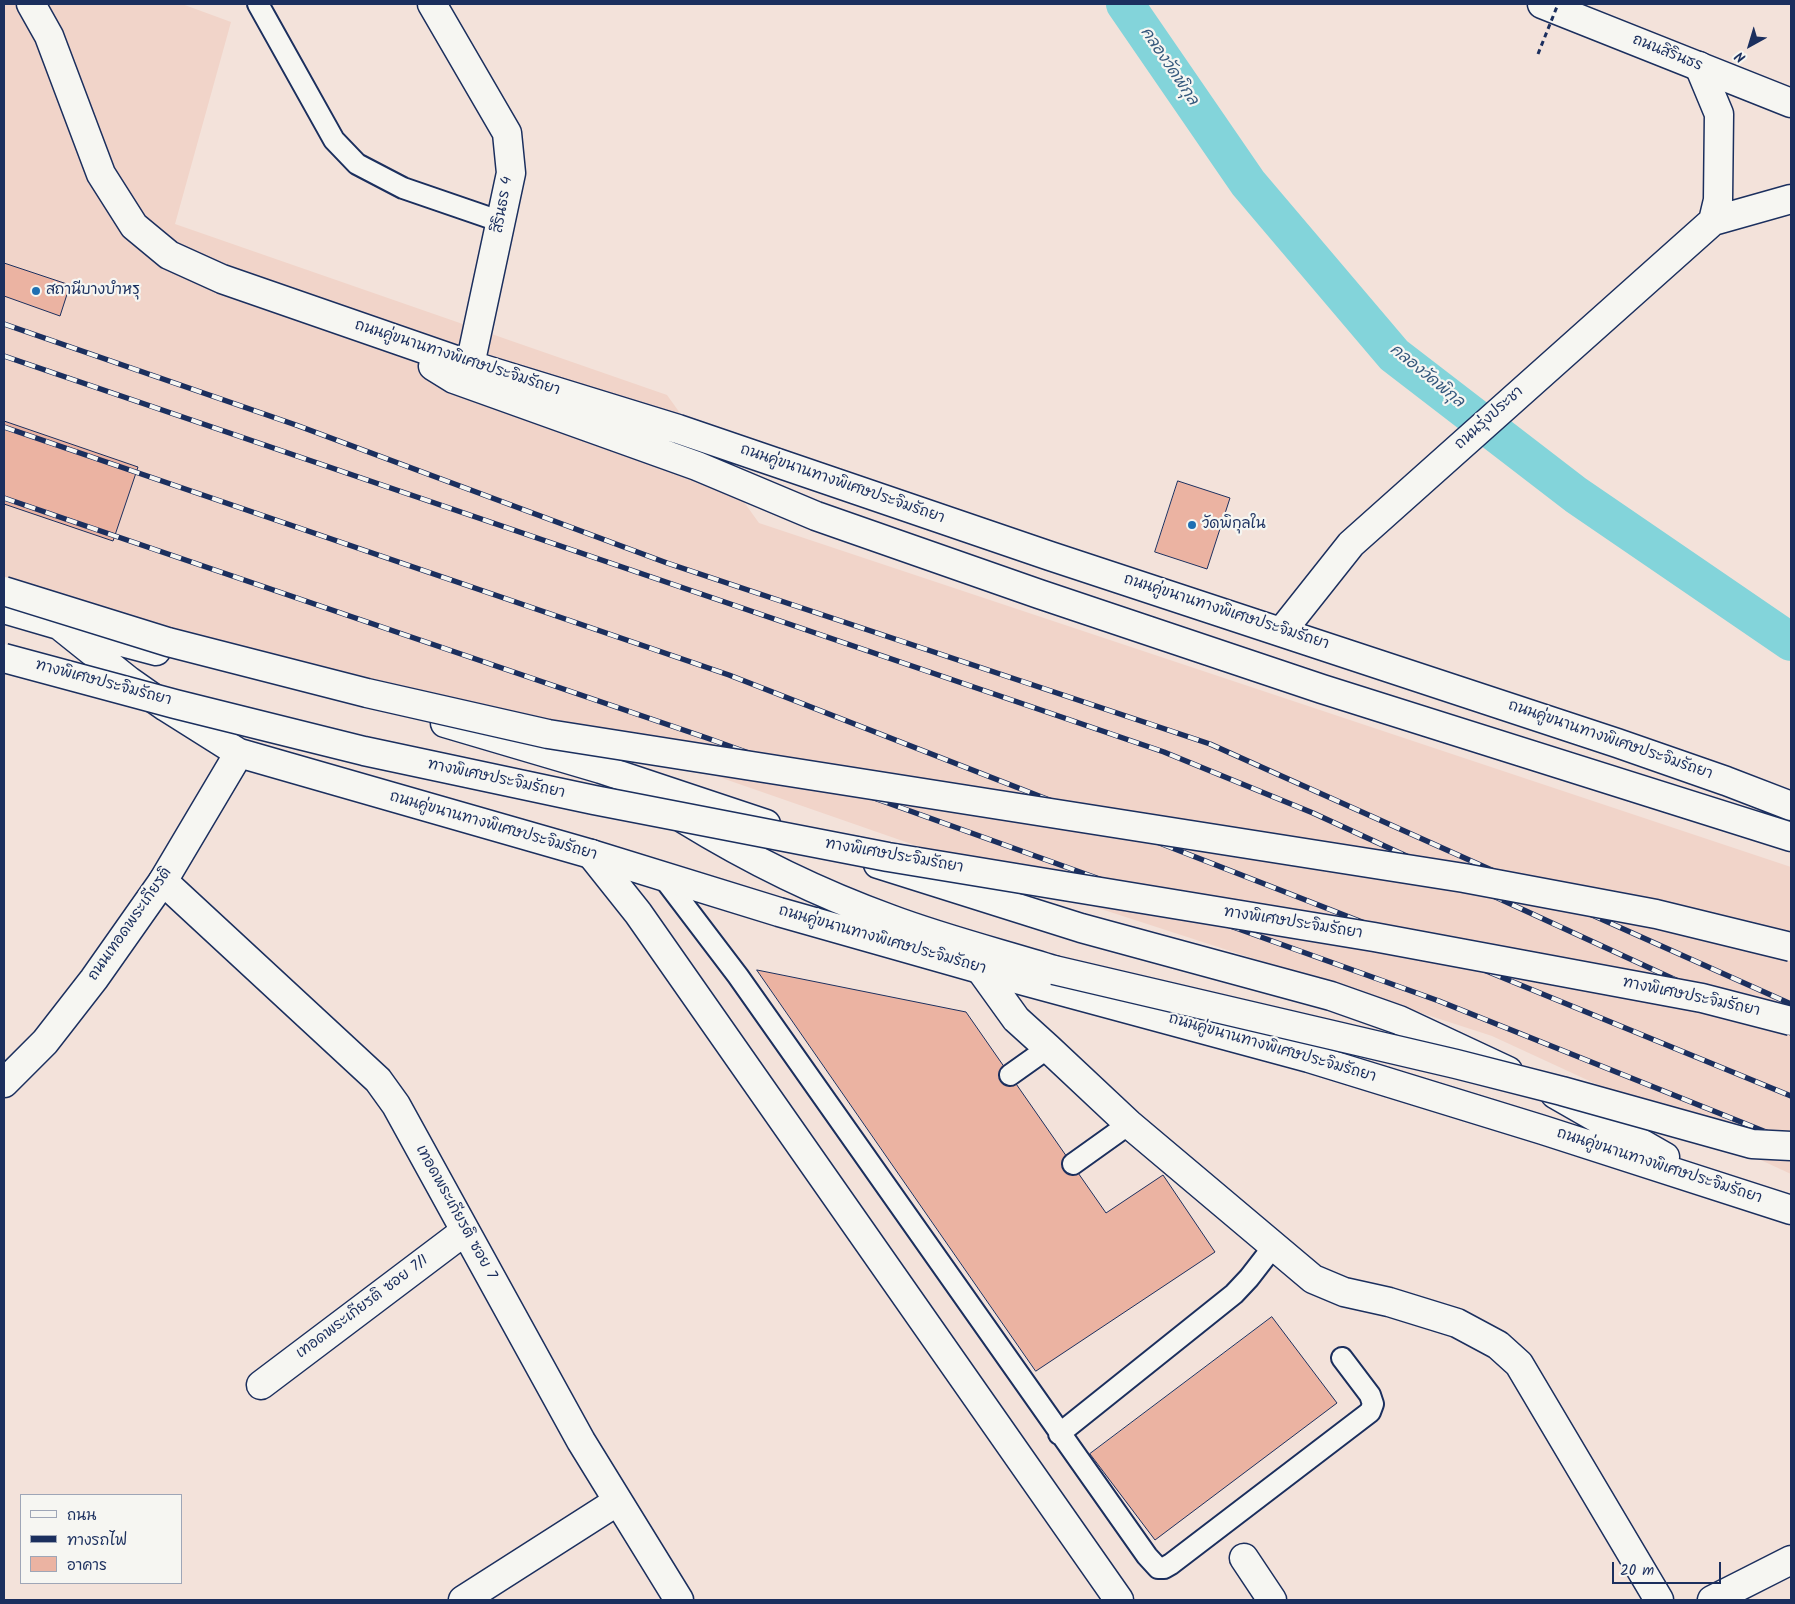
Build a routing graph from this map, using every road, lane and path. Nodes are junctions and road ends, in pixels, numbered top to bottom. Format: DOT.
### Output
graph roads {
  1 [pos="31,4"];
  2 [pos="258,4"];
  3 [pos="432,4"];
  4 [pos="1542,4"];
  5 [pos="1558,4"];
  6 [pos="1538,54"];
  7 [pos="1699,66"];
  8 [pos="1791,103"];
  9 [pos="1791,199"];
  10 [pos="1713,221"];
  11 [pos="502,222"];
  12 [pos="383,336"];
  13 [pos="470,364"];
  14 [pos="4,591"];
  15 [pos="4,609"];
  16 [pos="59,626"];
  17 [pos="1282,632"];
  18 [pos="4,658"];
  19 [pos="238,753"];
  20 [pos="601,769"];
  21 [pos="1791,806"];
  22 [pos="1791,838"];
  23 [pos="591,854"];
  24 [pos="662,876"];
  25 [pos="163,881"];
  26 [pos="779,912"];
  27 [pos="1791,947"];
  28 [pos="980,969"];
  29 [pos="1054,970"];
  30 [pos="1791,1021"];
  31 [pos="1048,1048"];
  32 [pos="1010,1075"];
  33 [pos="4,1083"];
  34 [pos="1129,1124"];
  35 [pos="1791,1146"];
  36 [pos="1073,1164"];
  37 [pos="1714,1185"];
  38 [pos="1791,1210"];
  39 [pos="465,1231"];
  40 [pos="1273,1247"];
  41 [pos="1342,1358"];
  42 [pos="261,1385"];
  43 [pos="1059,1434"];
  44 [pos="618,1501"];
  45 [pos="1244,1558"];
  46 [pos="1791,1560"];
  47 [pos="463,1600"];
  48 [pos="679,1600"];
  49 [pos="1119,1600"];
  50 [pos="1272,1600"];
  51 [pos="1659,1600"];
  52 [pos="1712,1600"];
  1 -- 12 [label="main road, ถนนคู่ขนานทางพิเศษประจิมรัถยา"];
  2 -- 11 [label="lane"];
  3 -- 11 [label="main road, สิรินธร 4"];
  4 -- 7 [label="main road, ถนนสิรินธร"];
  5 -- 6 [label="path, bridge"];
  7 -- 8 [label="main road, ถนนสิรินธร"];
  7 -- 10 [label="main road"];
  9 -- 10 [label="main road, ถนนรุ่งประชา"];
  10 -- 17 [label="main road, ถนนรุ่งประชา"];
  11 -- 13 [label="main road, สิรินธร 4"];
  12 -- 13 [label="main road, ถนนคู่ขนานทางพิเศษประจิมรัถยา"];
  12 -- 22 [label="main road"];
  13 -- 17 [label="main road, ถนนคู่ขนานทางพิเศษประจิมรัถยา"];
  14 -- 27 [label="main road, bridge"];
  15 -- 16 [label="main road, ถนนคู่ขนานทางพิเศษประจิมรัถยา"];
  16 -- 19 [label="main road, ถนนคู่ขนานทางพิเศษประจิมรัถยา"];
  16 -- 20 [label="main road"];
  17 -- 21 [label="main road, ถนนคู่ขนานทางพิเศษประจิมรัถยา"];
  18 -- 30 [label="main road, ทางพิเศษประจิมรัถยา, bridge"];
  19 -- 23 [label="main road, ถนนคู่ขนานทางพิเศษประจิมรัถยา"];
  19 -- 25 [label="main road, ถนนเทอดพระเกียรติ"];
  20 -- 29 [label="main road"];
  20 -- 37 [label="main road"];
  23 -- 24 [label="main road, ถนนคู่ขนานทางพิเศษประจิมรัถยา"];
  23 -- 49 [label="main road"];
  24 -- 26 [label="main road, ถนนคู่ขนานทางพิเศษประจิมรัถยา"];
  24 -- 43 [label="lane"];
  25 -- 33 [label="main road, ถนนเทอดพระเกียรติ"];
  25 -- 39 [label="main road, เทอดพระเกียรติ ซอย 7"];
  26 -- 28 [label="main road, ถนนคู่ขนานทางพิเศษประจิมรัถยา"];
  26 -- 29 [label="main road"];
  28 -- 31 [label="main road"];
  28 -- 37 [label="main road, ถนนคู่ขนานทางพิเศษประจิมรัถยา"];
  29 -- 35 [label="main road, bridge"];
  31 -- 32 [label="lane"];
  31 -- 34 [label="main road"];
  34 -- 36 [label="lane"];
  34 -- 40 [label="main road"];
  37 -- 38 [label="main road, ถนนคู่ขนานทางพิเศษประจิมรัถยา"];
  39 -- 42 [label="main road, เทอดพระเกียรติ ซอย 7/1"];
  39 -- 44 [label="main road, เทอดพระเกียรติ ซอย 7"];
  40 -- 43 [label="lane"];
  40 -- 51 [label="main road"];
  41 -- 43 [label="lane"];
  44 -- 47 [label="main road"];
  44 -- 48 [label="main road, เทอดพระเกียรติ ซอย 7"];
  45 -- 50 [label="main road"];
  46 -- 52 [label="main road"];
}
